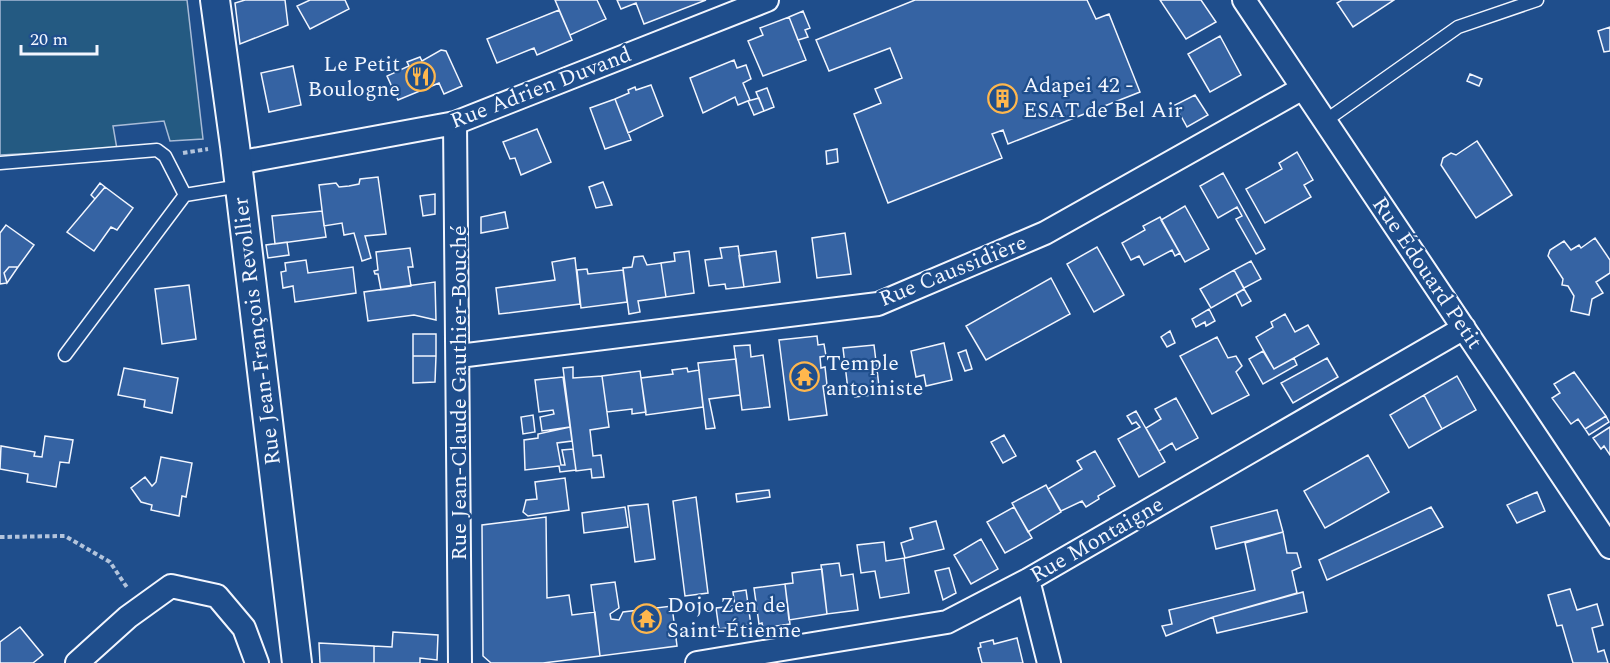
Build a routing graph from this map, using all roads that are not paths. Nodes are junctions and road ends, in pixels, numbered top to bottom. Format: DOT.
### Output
graph roads {
  1 [pos="215,0"];
  2 [pos="767,0"];
  3 [pos="1244,0"];
  4 [pos="1537,0"];
  5 [pos="1303,88"];
  6 [pos="1325,121"];
  7 [pos="455,123"];
  8 [pos="0,163"];
  9 [pos="230,166"];
  10 [pos="185,195"];
  11 [pos="1464,328"];
  12 [pos="65,356"];
  13 [pos="459,356"];
  14 [pos="1610,547"];
  15 [pos="1028,580"];
  16 [pos="77,663"];
  17 [pos="257,663"];
  18 [pos="297,663"];
  19 [pos="460,663"];
  20 [pos="697,663"];
  21 [pos="1049,663"];
  1 -- 9 [label="street, Rue Jean-François Revollier"];
  2 -- 7 [label="street, Rue Adrien Duvand"];
  3 -- 5 [label="street, Rue Édouard Petit"];
  4 -- 6 [label="lane"];
  5 -- 6 [label="street, Rue Édouard Petit"];
  5 -- 13 [label="street, Rue Caussidière"];
  6 -- 11 [label="street, Rue Édouard Petit"];
  7 -- 9 [label="street, Rue Adrien Duvand"];
  7 -- 13 [label="street, Rue Jean-Claude Gauthier-Bouché"];
  8 -- 10 [label="lane"];
  9 -- 10 [label="lane"];
  9 -- 18 [label="street, Rue Jean-François Revollier"];
  10 -- 12 [label="lane"];
  11 -- 14 [label="street, Rue Édouard Petit"];
  11 -- 15 [label="street, Rue Montaigne"];
  13 -- 19 [label="street, Rue Jean-Claude Gauthier-Bouché"];
  15 -- 20 [label="street, Rue Montaigne"];
  15 -- 21 [label="street"];
  16 -- 17 [label="street"];
}
